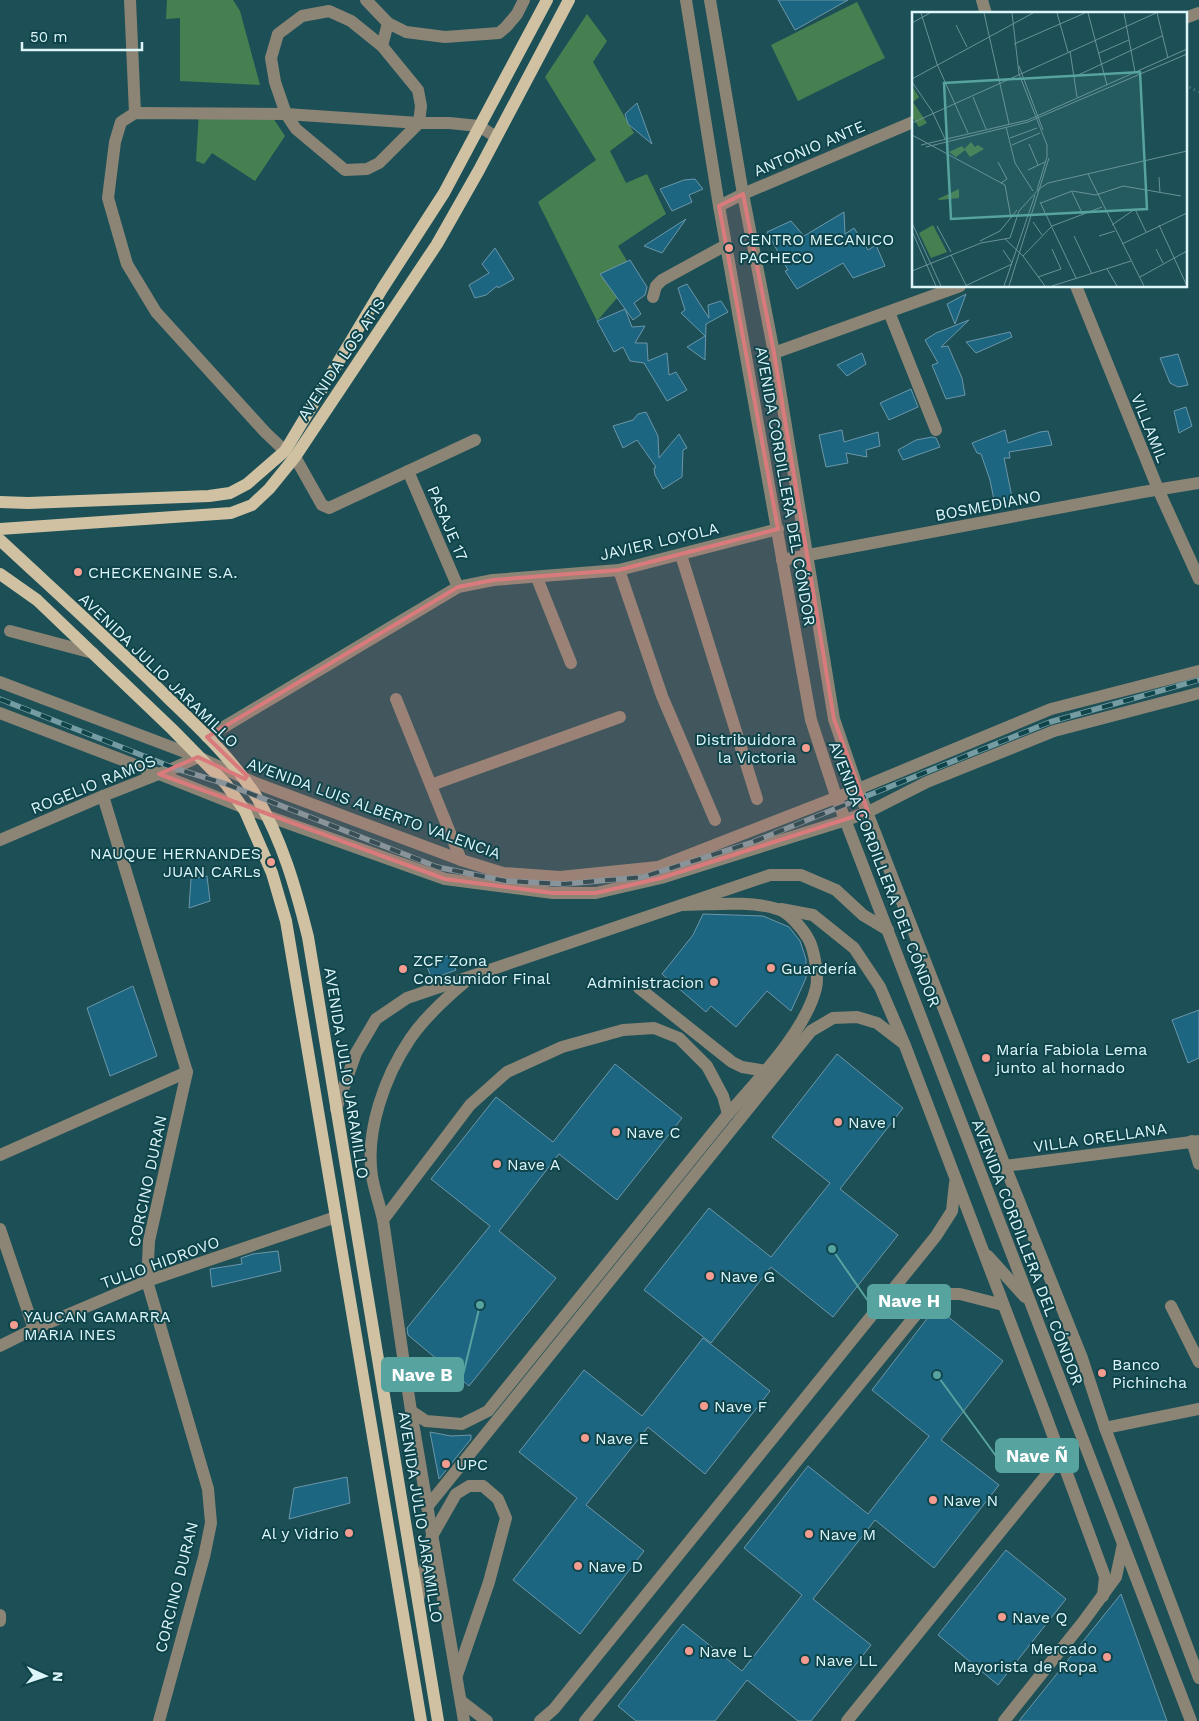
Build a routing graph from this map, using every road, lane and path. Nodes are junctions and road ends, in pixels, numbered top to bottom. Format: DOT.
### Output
graph roads {
  1 [pos="130,0"];
  2 [pos="366,0"];
  3 [pos="524,0"];
  4 [pos="547,0"];
  5 [pos="569,0"];
  6 [pos="686,0"];
  7 [pos="710,0"];
  8 [pos="1199,13"];
  9 [pos="1186,18"];
  10 [pos="388,23"];
  11 [pos="382,46"];
  12 [pos="1186,86"];
  13 [pos="1199,92"];
  14 [pos="135,113"];
  15 [pos="286,114"];
  16 [pos="912,122"];
  17 [pos="419,123"];
  18 [pos="479,126"];
  19 [pos="496,137"];
  20 [pos="743,194"];
  21 [pos="719,206"];
  22 [pos="726,245"];
  23 [pos="954,288"];
  24 [pos="1077,288"];
  25 [pos="653,297"];
  26 [pos="888,312"];
  27 [pos="774,353"];
  28 [pos="936,430"];
  29 [pos="475,440"];
  30 [pos="290,454"];
  31 [pos="408,471"];
  32 [pos="1199,483"];
  33 [pos="1158,490"];
  34 [pos="0,502"];
  35 [pos="0,529"];
  36 [pos="778,529"];
  37 [pos="0,540"];
  38 [pos="681,555"];
  39 [pos="808,556"];
  40 [pos="782,560"];
  41 [pos="620,570"];
  42 [pos="0,574"];
  43 [pos="537,578"];
  44 [pos="1199,579"];
  45 [pos="458,587"];
  46 [pos="10,631"];
  47 [pos="93,653"];
  48 [pos="570,664"];
  49 [pos="1199,671"];
  50 [pos="0,682"];
  51 [pos="1199,693"];
  52 [pos="396,700"];
  53 [pos="0,713"];
  54 [pos="620,717"];
  55 [pos="207,737"];
  56 [pos="198,756"];
  57 [pos="159,774"];
  58 [pos="242,777"];
  59 [pos="431,785"];
  60 [pos="858,789"];
  61 [pos="103,796"];
  62 [pos="836,796"];
  63 [pos="757,799"];
  64 [pos="242,807"];
  65 [pos="868,812"];
  66 [pos="264,814"];
  67 [pos="715,820"];
  68 [pos="846,820"];
  69 [pos="0,840"];
  70 [pos="461,860"];
  71 [pos="682,905"];
  72 [pos="778,909"];
  73 [pos="888,930"];
  74 [pos="473,976"];
  75 [pos="639,988"];
  76 [pos="904,1043"];
  77 [pos="766,1071"];
  78 [pos="187,1072"];
  79 [pos="336,1109"];
  80 [pos="728,1114"];
  81 [pos="1195,1141"];
  82 [pos="0,1154"];
  83 [pos="1199,1164"];
  84 [pos="1005,1166"];
  85 [pos="955,1178"];
  86 [pos="336,1217"];
  87 [pos="383,1220"];
  88 [pos="0,1229"];
  89 [pos="983,1251"];
  90 [pos="147,1281"];
  91 [pos="1030,1302"];
  92 [pos="1003,1305"];
  93 [pos="1171,1306"];
  94 [pos="34,1329"];
  95 [pos="0,1346"];
  96 [pos="1199,1362"];
  97 [pos="1199,1409"];
  98 [pos="411,1410"];
  99 [pos="1105,1428"];
  100 [pos="1055,1441"];
  101 [pos="427,1507"];
  102 [pos="432,1536"];
  103 [pos="1123,1544"];
  104 [pos="1103,1596"];
  105 [pos="418,1600"];
  106 [pos="0,1615"];
  107 [pos="0,1622"];
  108 [pos="456,1676"];
  109 [pos="1199,1678"];
  110 [pos="461,1701"];
  111 [pos="160,1721"];
  112 [pos="421,1721"];
  113 [pos="438,1721"];
  114 [pos="464,1721"];
  115 [pos="487,1721"];
  116 [pos="540,1721"];
  117 [pos="585,1721"];
  118 [pos="847,1721"];
  119 [pos="1004,1721"];
  120 [pos="1191,1721"];
  1 -- 14 [label="street"];
  2 -- 10 [label="street"];
  3 -- 10 [label="street"];
  4 -- 18 [label="main road, AVENIDA LOS ATIS"];
  5 -- 19 [label="main road, AVENIDA LOS ATIS"];
  6 -- 21 [label="street, AVENIDA CORDILLERA DEL CÓNDOR"];
  7 -- 20 [label="street, AVENIDA CORDILLERA DEL CÓNDOR"];
  8 -- 9 [label="street"];
  10 -- 11 [label="street"];
  11 -- 15 [label="street"];
  11 -- 17 [label="street"];
  12 -- 13 [label="path"];
  14 -- 15 [label="street"];
  14 -- 30 [label="street"];
  15 -- 17 [label="street"];
  15 -- 17 [label="street"];
  16 -- 20 [label="street, ANTONIO ANTE"];
  17 -- 18 [label="street"];
  18 -- 19 [label="street"];
  18 -- 30 [label="main road, AVENIDA LOS ATIS"];
  19 -- 30 [label="main road, AVENIDA LOS ATIS"];
  20 -- 21 [label="street, ANTONIO ANTE"];
  20 -- 27 [label="street, AVENIDA CORDILLERA DEL CÓNDOR"];
  21 -- 22 [label="street, AVENIDA CORDILLERA DEL CÓNDOR"];
  22 -- 25 [label="street"];
  22 -- 36 [label="street, AVENIDA CORDILLERA DEL CÓNDOR"];
  23 -- 26 [label="street"];
  24 -- 33 [label="street, VILLAMIL"];
  26 -- 27 [label="street"];
  26 -- 28 [label="street"];
  27 -- 39 [label="street, AVENIDA CORDILLERA DEL CÓNDOR"];
  29 -- 31 [label="street"];
  30 -- 31 [label="street"];
  30 -- 34 [label="main road, AVENIDA LOS ATIS"];
  30 -- 35 [label="main road, AVENIDA LOS ATIS"];
  31 -- 45 [label="street, PASAJE 17"];
  32 -- 33 [label="street, BOSMEDIANO"];
  33 -- 39 [label="street, BOSMEDIANO"];
  33 -- 44 [label="street, VILLAMIL"];
  36 -- 38 [label="street, JAVIER LOYOLA"];
  36 -- 40 [label="street, AVENIDA CORDILLERA DEL CÓNDOR"];
  37 -- 55 [label="main road, AVENIDA JULIO JARAMILLO"];
  38 -- 41 [label="street, JAVIER LOYOLA"];
  38 -- 63 [label="street"];
  39 -- 40 [label="street, BOSMEDIANO"];
  39 -- 60 [label="street, AVENIDA CORDILLERA DEL CÓNDOR"];
  40 -- 62 [label="street, AVENIDA CORDILLERA DEL CÓNDOR"];
  41 -- 43 [label="street, JAVIER LOYOLA"];
  41 -- 67 [label="street"];
  42 -- 47 [label="main road, AVENIDA JULIO JARAMILLO"];
  43 -- 45 [label="street, JAVIER LOYOLA"];
  43 -- 48 [label="street"];
  45 -- 55 [label="street, JAVIER LOYOLA"];
  46 -- 47 [label="street"];
  47 -- 56 [label="main road, AVENIDA JULIO JARAMILLO"];
  49 -- 60 [label="street, AVENIDA LUIS ALBERTO VALENCIA"];
  50 -- 56 [label="street, AVENIDA LUIS ALBERTO VALENCIA"];
  51 -- 65 [label="street, AVENIDA LUIS ALBERTO VALENCIA"];
  52 -- 59 [label="street"];
  53 -- 57 [label="street, AVENIDA LUIS ALBERTO VALENCIA"];
  54 -- 59 [label="street"];
  55 -- 58 [label="main road, AVENIDA JULIO JARAMILLO"];
  56 -- 57 [label="street, ROGELIO RAMOS"];
  56 -- 58 [label="street, AVENIDA LUIS ALBERTO VALENCIA"];
  56 -- 64 [label="main road, AVENIDA JULIO JARAMILLO"];
  57 -- 61 [label="street, ROGELIO RAMOS"];
  57 -- 64 [label="street, AVENIDA LUIS ALBERTO VALENCIA"];
  58 -- 66 [label="main road, AVENIDA JULIO JARAMILLO"];
  58 -- 70 [label="street, AVENIDA LUIS ALBERTO VALENCIA"];
  59 -- 70 [label="street"];
  60 -- 62 [label="street, AVENIDA LUIS ALBERTO VALENCIA"];
  60 -- 65 [label="street, AVENIDA CORDILLERA DEL CÓNDOR"];
  61 -- 69 [label="street, ROGELIO RAMOS"];
  61 -- 78 [label="street, CORCINO DURAN"];
  62 -- 68 [label="street, AVENIDA CORDILLERA DEL CÓNDOR"];
  62 -- 70 [label="street, AVENIDA LUIS ALBERTO VALENCIA"];
  64 -- 66 [label="street, AVENIDA LUIS ALBERTO VALENCIA"];
  64 -- 86 [label="main road, AVENIDA JULIO JARAMILLO"];
  65 -- 68 [label="street, AVENIDA LUIS ALBERTO VALENCIA"];
  65 -- 84 [label="street, AVENIDA CORDILLERA DEL CÓNDOR"];
  66 -- 68 [label="street, AVENIDA LUIS ALBERTO VALENCIA"];
  66 -- 79 [label="main road, AVENIDA JULIO JARAMILLO"];
  68 -- 73 [label="street, AVENIDA CORDILLERA DEL CÓNDOR"];
  71 -- 72 [label="street"];
  71 -- 73 [label="street"];
  71 -- 74 [label="street"];
  72 -- 76 [label="street"];
  72 -- 77 [label="street"];
  73 -- 91 [label="street, AVENIDA CORDILLERA DEL CÓNDOR"];
  74 -- 79 [label="street"];
  74 -- 87 [label="street"];
  75 -- 77 [label="street"];
  76 -- 85 [label="street"];
  76 -- 101 [label="street"];
  77 -- 80 [label="street"];
  78 -- 82 [label="street"];
  78 -- 90 [label="street, CORCINO DURAN"];
  79 -- 105 [label="main road, AVENIDA JULIO JARAMILLO"];
  80 -- 87 [label="street"];
  80 -- 98 [label="street"];
  81 -- 83 [label="street"];
  81 -- 84 [label="street, VILLA ORELLANA"];
  84 -- 99 [label="street, AVENIDA CORDILLERA DEL CÓNDOR"];
  85 -- 89 [label="street"];
  85 -- 116 [label="street"];
  86 -- 90 [label="street, TULIO HIDROVO"];
  86 -- 112 [label="main road, AVENIDA JULIO JARAMILLO"];
  87 -- 98 [label="street"];
  88 -- 94 [label="street"];
  89 -- 91 [label="street"];
  89 -- 92 [label="street"];
  90 -- 94 [label="street, TULIO HIDROVO"];
  90 -- 111 [label="street, CORCINO DURAN"];
  91 -- 103 [label="street, AVENIDA CORDILLERA DEL CÓNDOR"];
  92 -- 100 [label="street"];
  92 -- 117 [label="street"];
  93 -- 96 [label="street"];
  94 -- 95 [label="street, TULIO HIDROVO"];
  97 -- 99 [label="street"];
  98 -- 101 [label="street"];
  99 -- 109 [label="street, AVENIDA CORDILLERA DEL CÓNDOR"];
  100 -- 104 [label="street"];
  100 -- 118 [label="street"];
  101 -- 102 [label="street"];
  102 -- 105 [label="street"];
  102 -- 108 [label="street"];
  102 -- 108 [label="street"];
  103 -- 104 [label="street"];
  103 -- 120 [label="street, AVENIDA CORDILLERA DEL CÓNDOR"];
  104 -- 119 [label="street"];
  105 -- 113 [label="main road, AVENIDA JULIO JARAMILLO"];
  106 -- 107 [label="street"];
  108 -- 110 [label="street"];
  110 -- 114 [label="street"];
  110 -- 115 [label="street"];
}
